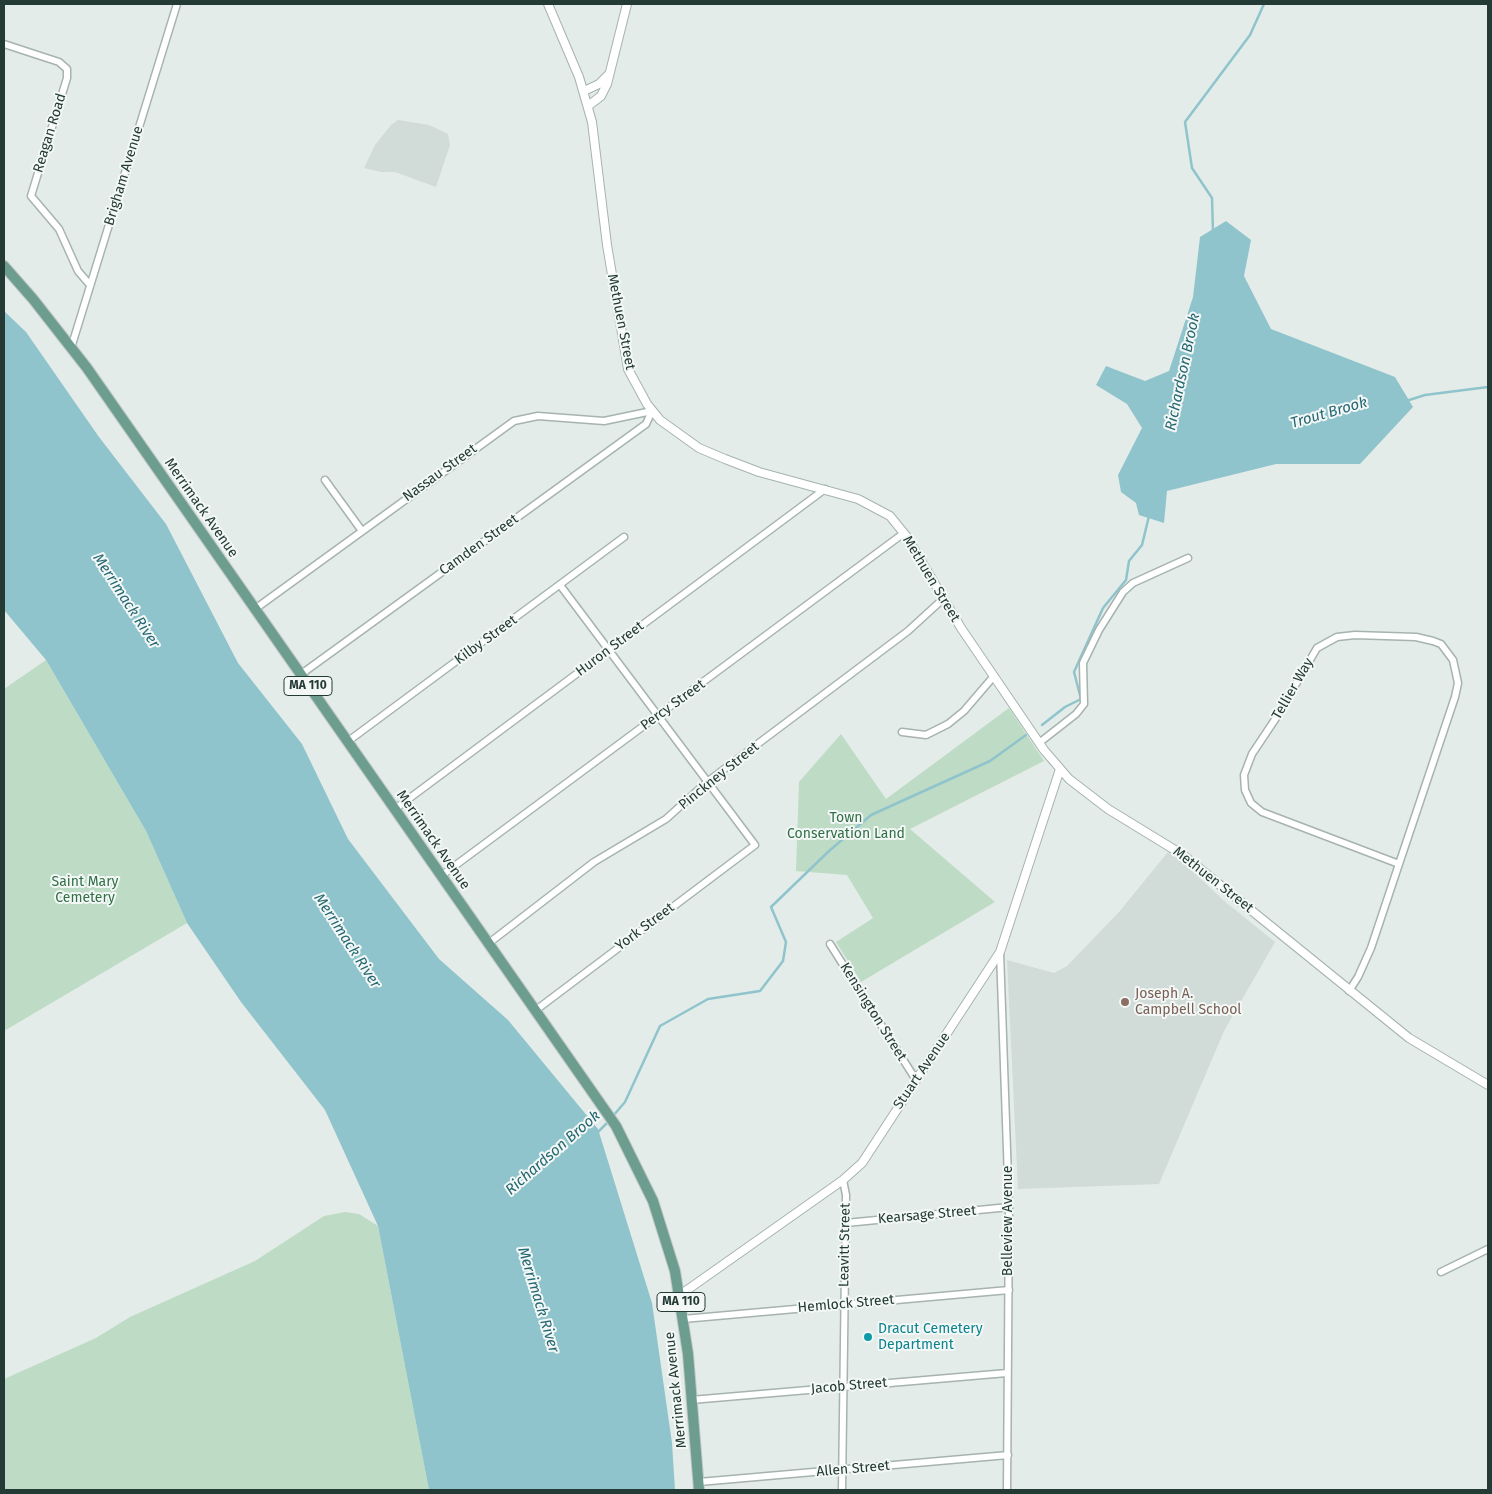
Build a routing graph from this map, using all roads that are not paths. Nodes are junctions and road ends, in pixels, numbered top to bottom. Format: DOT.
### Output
graph roads {
  1 [pos="177,4"];
  2 [pos="548,4"];
  3 [pos="627,4"];
  4 [pos="4,44"];
  5 [pos="608,75"];
  6 [pos="584,92"];
  7 [pos="588,106"];
  8 [pos="4,266"];
  9 [pos="90,285"];
  10 [pos="71,348"];
  11 [pos="652,411"];
  12 [pos="325,480"];
  13 [pos="825,489"];
  14 [pos="362,531"];
  15 [pos="904,534"];
  16 [pos="624,538"];
  17 [pos="1188,558"];
  18 [pos="560,585"];
  19 [pos="943,600"];
  20 [pos="255,609"];
  21 [pos="609,650"];
  22 [pos="300,675"];
  23 [pos="994,676"];
  24 [pos="658,716"];
  25 [pos="902,732"];
  26 [pos="347,742"];
  27 [pos="1039,743"];
  28 [pos="1060,770"];
  29 [pos="707,782"];
  30 [pos="395,809"];
  31 [pos="1399,864"];
  32 [pos="442,876"];
  33 [pos="489,943"];
  34 [pos="830,944"];
  35 [pos="1000,952"];
  36 [pos="1349,991"];
  37 [pos="536,1010"];
  38 [pos="916,1080"];
  39 [pos="1488,1085"];
  40 [pos="844,1180"];
  41 [pos="1009,1208"];
  42 [pos="846,1223"];
  43 [pos="1488,1249"];
  44 [pos="1441,1272"];
  45 [pos="1008,1290"];
  46 [pos="680,1295"];
  47 [pos="844,1305"];
  48 [pos="683,1319"];
  49 [pos="1007,1373"];
  50 [pos="843,1387"];
  51 [pos="691,1400"];
  52 [pos="1008,1455"];
  53 [pos="842,1470"];
  54 [pos="699,1486"];
  55 [pos="842,1490"];
  56 [pos="1007,1490"];
  1 -- 9 [label="street, Brigham Avenue"];
  2 -- 6 [label="street, Methuen Street"];
  3 -- 5 [label="street"];
  4 -- 9 [label="street, Reagan Road"];
  5 -- 6 [label="street"];
  5 -- 7 [label="street"];
  6 -- 7 [label="street, Methuen Street"];
  7 -- 11 [label="street, Methuen Street"];
  8 -- 10 [label="main road, Merrimack Avenue / MA 110"];
  9 -- 10 [label="street, Brigham Avenue"];
  10 -- 20 [label="main road, Merrimack Avenue / MA 110"];
  11 -- 13 [label="street, Methuen Street"];
  11 -- 14 [label="street, Nassau Street"];
  11 -- 22 [label="street, Camden Street"];
  12 -- 14 [label="street"];
  13 -- 15 [label="street, Methuen Street"];
  13 -- 21 [label="street, Huron Street"];
  14 -- 20 [label="street, Nassau Street"];
  15 -- 19 [label="street, Methuen Street"];
  15 -- 24 [label="street, Percy Street"];
  16 -- 18 [label="street, Kilby Street"];
  17 -- 27 [label="street"];
  18 -- 21 [label="street"];
  18 -- 26 [label="street, Kilby Street"];
  19 -- 23 [label="street, Methuen Street"];
  19 -- 29 [label="street, Pinckney Street"];
  20 -- 22 [label="main road, Merrimack Avenue / MA 110"];
  21 -- 24 [label="street"];
  21 -- 30 [label="street, Huron Street"];
  22 -- 26 [label="main road, Merrimack Avenue / MA 110"];
  23 -- 25 [label="street"];
  23 -- 27 [label="street, Methuen Street"];
  24 -- 29 [label="street"];
  24 -- 32 [label="street, Percy Street"];
  26 -- 30 [label="main road, Merrimack Avenue / MA 110"];
  27 -- 28 [label="street, Methuen Street"];
  28 -- 35 [label="street, Stuart Avenue"];
  28 -- 36 [label="street, Methuen Street"];
  29 -- 33 [label="street, Pinckney Street"];
  29 -- 37 [label="street, York Street"];
  30 -- 32 [label="main road, Merrimack Avenue / MA 110"];
  31 -- 31 [label="street, Tellier Way"];
  31 -- 36 [label="street, Tellier Way"];
  32 -- 33 [label="main road, Merrimack Avenue / MA 110"];
  33 -- 37 [label="main road, Merrimack Avenue / MA 110"];
  34 -- 38 [label="street, Kensington Street"];
  35 -- 38 [label="street, Stuart Avenue"];
  35 -- 41 [label="street, Belleview Avenue"];
  36 -- 39 [label="street, Methuen Street"];
  37 -- 46 [label="main road, Merrimack Avenue / MA 110"];
  38 -- 40 [label="street, Stuart Avenue"];
  40 -- 42 [label="street, Leavitt Street"];
  40 -- 46 [label="street, Stuart Avenue"];
  41 -- 42 [label="street, Kearsage Street"];
  41 -- 45 [label="street, Belleview Avenue"];
  42 -- 47 [label="street, Leavitt Street"];
  43 -- 44 [label="street"];
  45 -- 47 [label="street, Hemlock Street"];
  45 -- 49 [label="street, Belleview Avenue"];
  46 -- 48 [label="main road, Merrimack Avenue / MA 110"];
  47 -- 48 [label="street, Hemlock Street"];
  47 -- 50 [label="street, Leavitt Street"];
  48 -- 51 [label="main road, Merrimack Avenue / MA 110"];
  49 -- 50 [label="street, Jacob Street"];
  49 -- 52 [label="street, Belleview Avenue"];
  50 -- 51 [label="street, Jacob Street"];
  50 -- 53 [label="street, Leavitt Street"];
  51 -- 54 [label="main road, Merrimack Avenue / MA 110"];
  52 -- 53 [label="street, Allen Street"];
  52 -- 56 [label="street, Belleview Avenue"];
  53 -- 54 [label="street, Allen Street"];
  53 -- 55 [label="street, Leavitt Street"];
}
